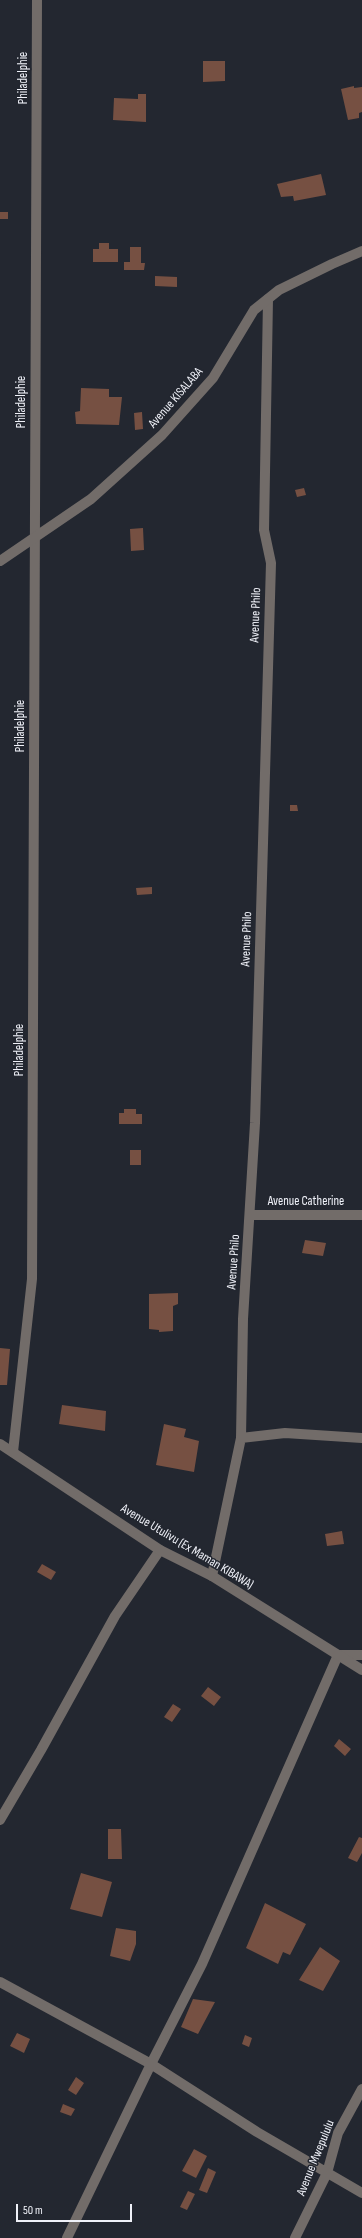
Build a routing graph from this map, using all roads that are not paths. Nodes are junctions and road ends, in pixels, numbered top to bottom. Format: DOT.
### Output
graph roads {
  1 [pos="37,0"];
  2 [pos="362,251"];
  3 [pos="268,300"];
  4 [pos="35,538"];
  5 [pos="0,561"];
  6 [pos="250,1214"];
  7 [pos="362,1215"];
  8 [pos="241,1438"];
  9 [pos="362,1438"];
  10 [pos="0,1444"];
  11 [pos="13,1452"];
  12 [pos="160,1550"];
  13 [pos="212,1576"];
  14 [pos="338,1655"];
  15 [pos="362,1655"];
  16 [pos="362,1670"];
  17 [pos="0,1820"];
  18 [pos="0,1982"];
  19 [pos="150,2064"];
  20 [pos="362,2089"];
  21 [pos="327,2173"];
  22 [pos="362,2193"];
  23 [pos="67,2238"];
  24 [pos="295,2238"];
  1 -- 4 [label="street, Philadelphie"];
  2 -- 3 [label="street, Avenue KISALABA"];
  3 -- 4 [label="street, Avenue KISALABA"];
  3 -- 6 [label="street, Avenue Philo"];
  4 -- 5 [label="street, Avenue KISALABA"];
  4 -- 11 [label="street, Philadelphie"];
  6 -- 7 [label="street, Avenue Catherine"];
  6 -- 8 [label="street, Avenue Philo"];
  8 -- 9 [label="street"];
  8 -- 13 [label="street, Avenue Philo"];
  10 -- 11 [label="street, Avenue Utulivu (Ex Maman KIBAWA)"];
  11 -- 12 [label="street, Avenue Utulivu (Ex Maman KIBAWA)"];
  12 -- 13 [label="street, Avenue Utulivu (Ex Maman KIBAWA)"];
  12 -- 17 [label="street"];
  13 -- 14 [label="street, Avenue Utulivu (Ex Maman KIBAWA)"];
  14 -- 15 [label="street"];
  14 -- 16 [label="street, Avenue Utulivu (Ex Maman KIBAWA)"];
  14 -- 19 [label="street"];
  18 -- 19 [label="street"];
  19 -- 21 [label="street"];
  19 -- 23 [label="street"];
  20 -- 21 [label="street, Avenue Mwepululu"];
  21 -- 22 [label="street"];
  21 -- 24 [label="street, Avenue Mwepululu"];
}
